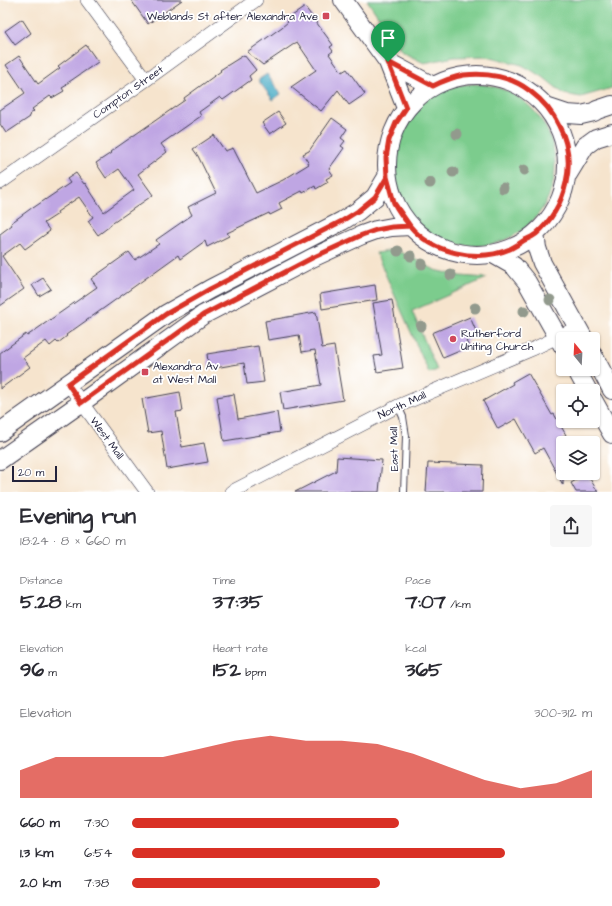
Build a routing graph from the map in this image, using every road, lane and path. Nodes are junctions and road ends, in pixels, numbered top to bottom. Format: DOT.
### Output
graph roads {
  1 [pos="87,0"];
  2 [pos="256,0"];
  3 [pos="343,0"];
  4 [pos="388,62"];
  5 [pos="146,80"];
  6 [pos="433,86"];
  7 [pos="612,105"];
  8 [pos="546,107"];
  9 [pos="406,108"];
  10 [pos="612,133"];
  11 [pos="568,174"];
  12 [pos="387,177"];
  13 [pos="0,183"];
  14 [pos="410,226"];
  15 [pos="536,234"];
  16 [pos="492,254"];
  17 [pos="580,332"];
  18 [pos="556,335"];
  19 [pos="556,344"];
  20 [pos="600,368"];
  21 [pos="68,384"];
  22 [pos="612,390"];
  23 [pos="81,403"];
  24 [pos="398,406"];
  25 [pos="600,413"];
  26 [pos="0,432"];
  27 [pos="612,434"];
  28 [pos="0,460"];
  29 [pos="147,492"];
  30 [pos="231,492"];
  31 [pos="404,492"];
  1 -- 5 [label="street"];
  2 -- 5 [label="street, Compton Street"];
  3 -- 4 [label="main road"];
  4 -- 6 [label="main road"];
  4 -- 9 [label="main road"];
  5 -- 13 [label="street, Compton Street"];
  6 -- 8 [label="main road"];
  6 -- 9 [label="main road"];
  7 -- 8 [label="main road"];
  8 -- 11 [label="main road"];
  9 -- 12 [label="main road"];
  10 -- 11 [label="main road"];
  11 -- 15 [label="main road"];
  12 -- 14 [label="main road"];
  12 -- 21 [label="main road"];
  14 -- 16 [label="main road"];
  14 -- 23 [label="main road"];
  15 -- 16 [label="main road"];
  15 -- 17 [label="main road"];
  16 -- 18 [label="main road"];
  19 -- 24 [label="street, North Mall"];
  20 -- 22 [label="main road"];
  21 -- 23 [label="street, West Mall"];
  21 -- 26 [label="main road"];
  23 -- 28 [label="main road"];
  23 -- 29 [label="street, West Mall"];
  24 -- 30 [label="street, North Mall"];
  24 -- 31 [label="lane, East Mall"];
  25 -- 27 [label="main road"];
}
